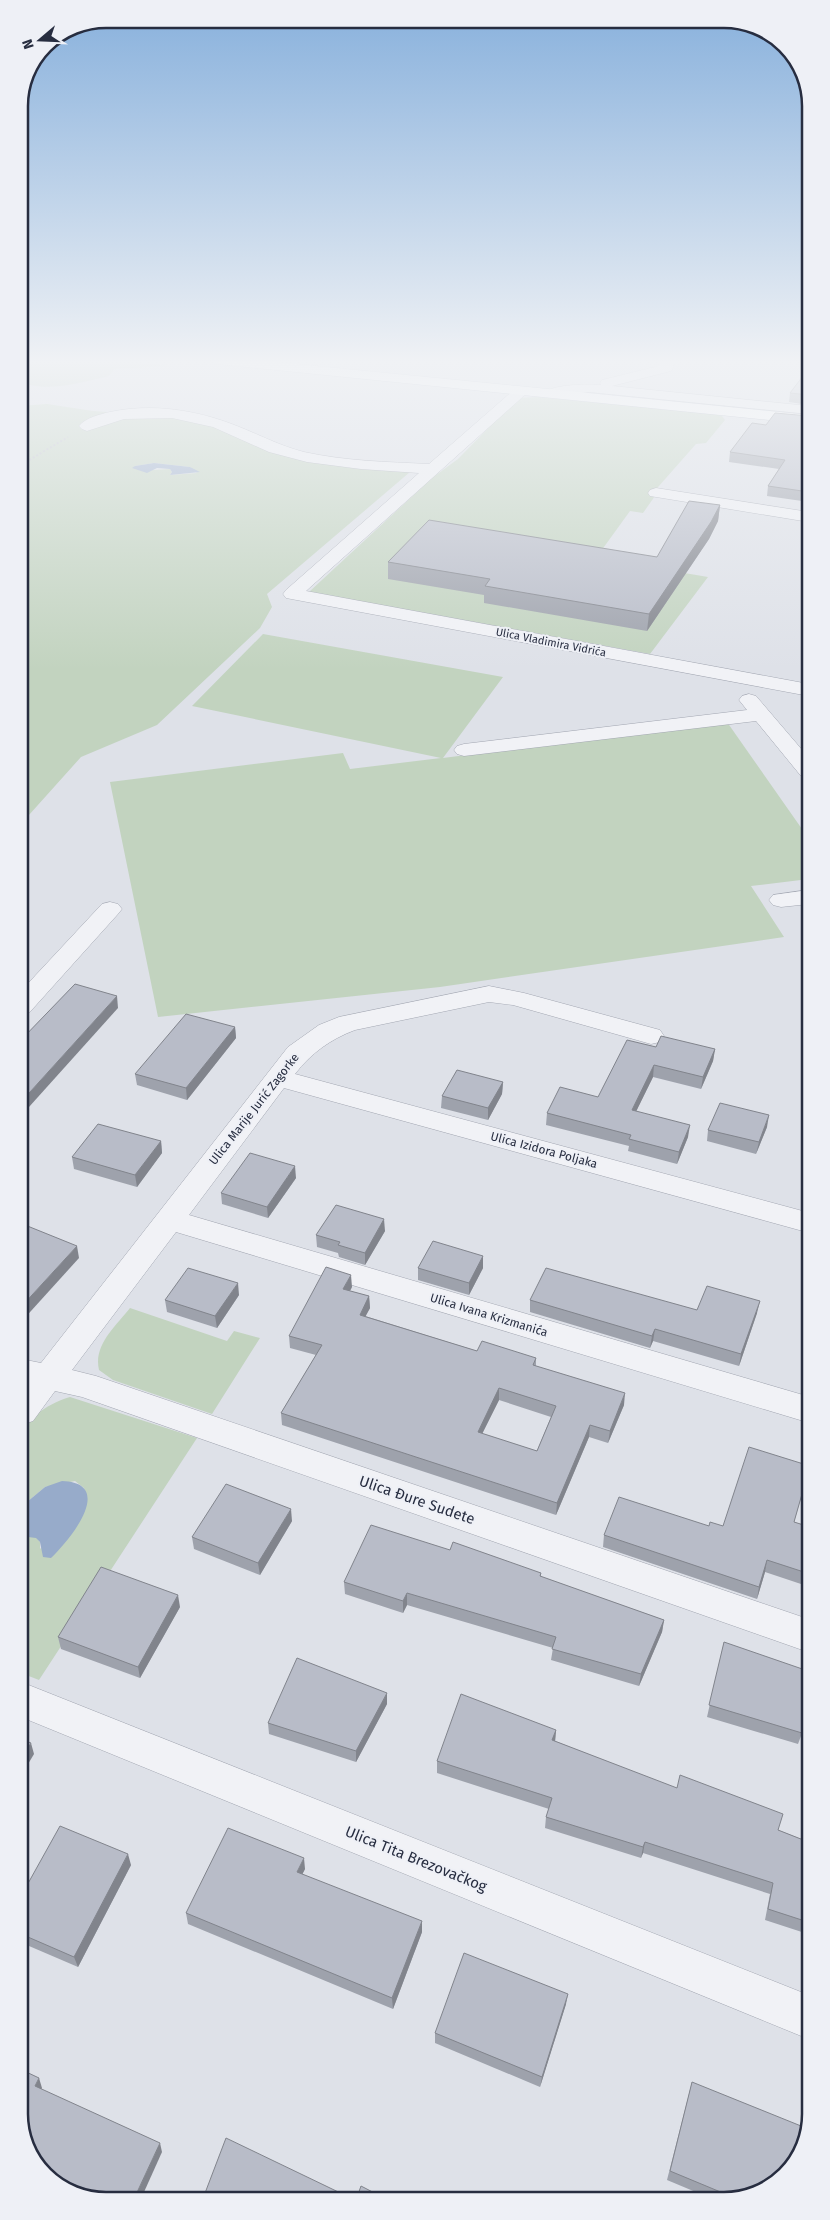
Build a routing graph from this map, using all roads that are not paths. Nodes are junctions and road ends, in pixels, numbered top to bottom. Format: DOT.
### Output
graph roads {
  1 [pos="348,464"];
  2 [pos="439,464"];
  3 [pos="433,469"];
  4 [pos="656,493"];
  5 [pos="802,516"];
  6 [pos="726,675"];
  7 [pos="802,689"];
  8 [pos="762,714"];
  9 [pos="464,750"];
  10 [pos="802,763"];
  11 [pos="802,898"];
  12 [pos="781,900"];
  13 [pos="110,909"];
  14 [pos="28,998"];
  15 [pos="651,1036"];
  16 [pos="278,1078"];
  17 [pos="168,1219"];
  18 [pos="802,1221"];
  19 [pos="34,1374"];
  20 [pos="28,1392"];
  21 [pos="802,1408"];
  22 [pos="802,1633"];
  23 [pos="28,1702"];
  24 [pos="802,2014"];
  1 -- 3 [label="street"];
  2 -- 3 [label="street"];
  3 -- 6 [label="street, Ulica Vladimira Vidrića"];
  4 -- 5 [label="street"];
  6 -- 7 [label="street, Ulica Vladimira Vidrića"];
  6 -- 8 [label="street"];
  8 -- 9 [label="street"];
  8 -- 10 [label="street"];
  11 -- 12 [label="street"];
  13 -- 14 [label="street"];
  15 -- 16 [label="street, Ulica Marije Jurić Zagorke"];
  16 -- 17 [label="street, Ulica Marije Jurić Zagorke"];
  16 -- 18 [label="street, Ulica Izidora Poljaka"];
  17 -- 19 [label="street, Ulica Marije Jurić Zagorke"];
  17 -- 21 [label="street, Ulica Ivana Krizmanića"];
  19 -- 20 [label="street, Ulica Marije Jurić Zagorke"];
  19 -- 22 [label="street, Ulica Đure Sudete"];
  23 -- 24 [label="street, Ulica Tita Brezovačkog"];
}
